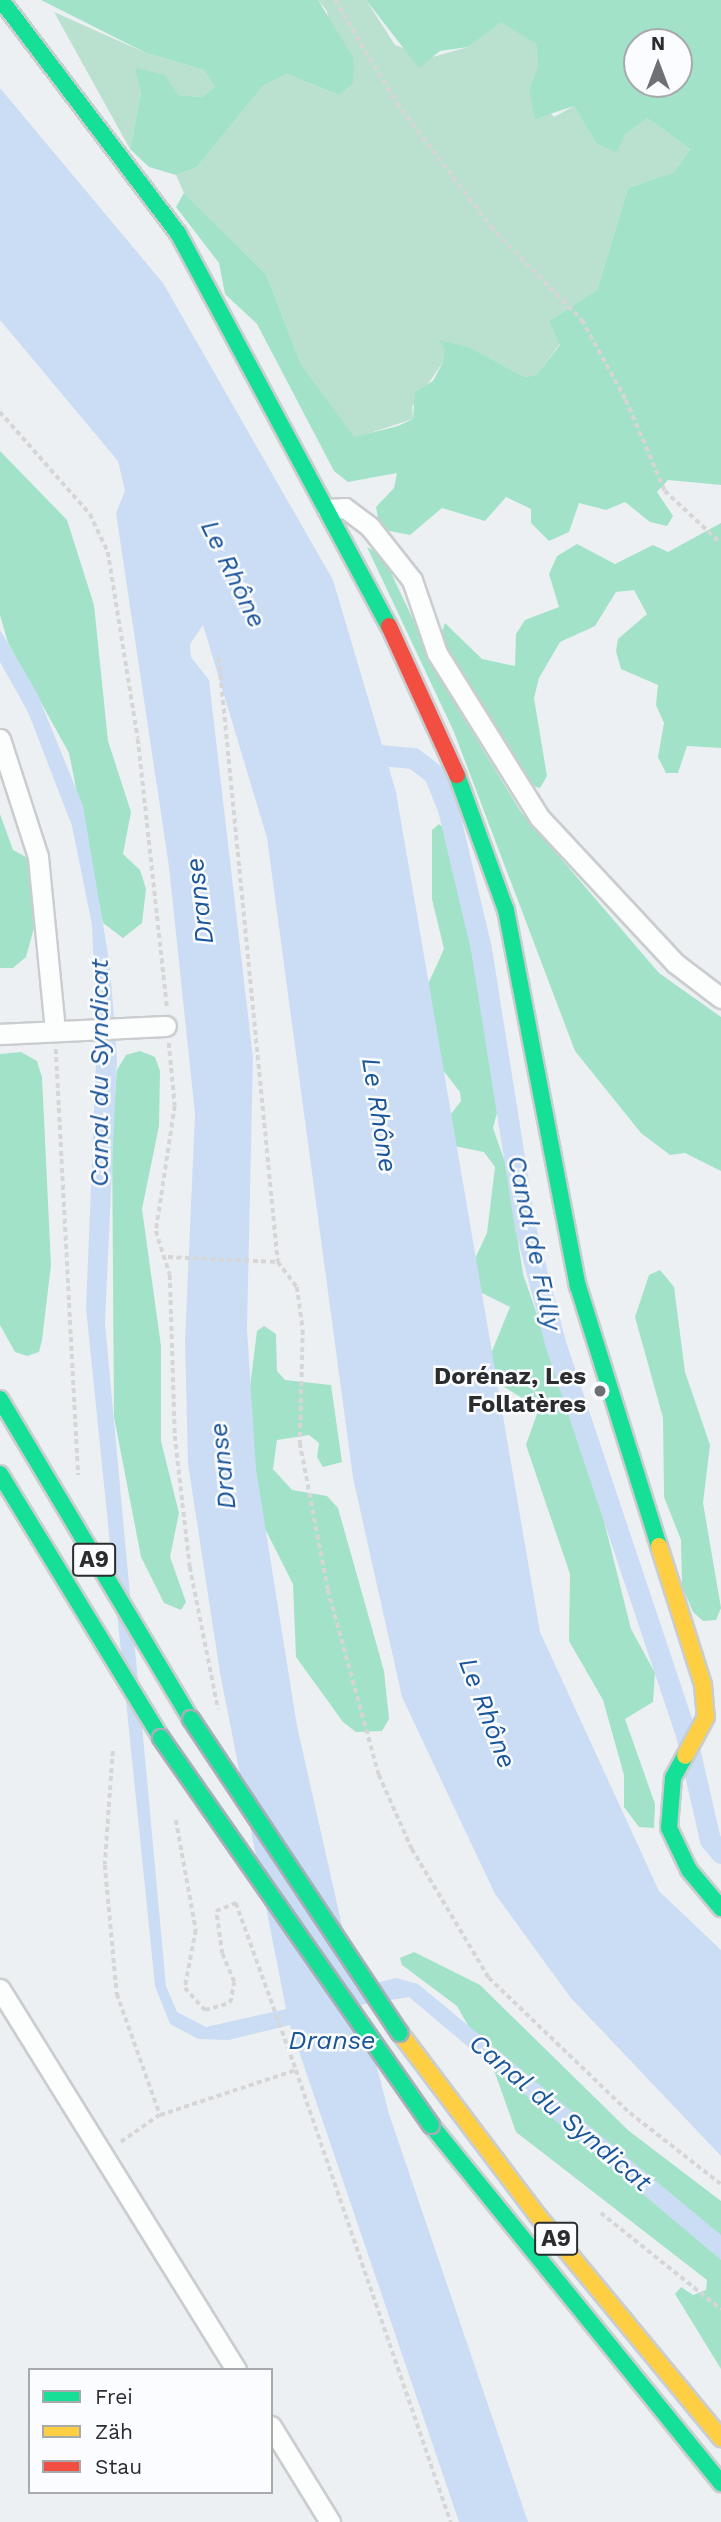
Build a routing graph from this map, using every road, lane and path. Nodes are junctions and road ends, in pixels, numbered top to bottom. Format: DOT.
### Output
graph roads {
  1 [pos="1,0"];
  2 [pos="335,0"];
  3 [pos="0,412"];
  4 [pos="327,509"];
  5 [pos="721,543"];
  6 [pos="219,658"];
  7 [pos="0,738"];
  8 [pos="721,998"];
  9 [pos="166,1027"];
  10 [pos="64,1029"];
  11 [pos="0,1034"];
  12 [pos="168,1257"];
  13 [pos="278,1262"];
  14 [pos="0,1399"];
  15 [pos="0,1474"];
  16 [pos="78,1480"];
  17 [pos="222,1725"];
  18 [pos="113,1751"];
  19 [pos="176,1820"];
  20 [pos="721,1908"];
  21 [pos="0,1989"];
  22 [pos="296,2070"];
  23 [pos="160,2115"];
  24 [pos="102,2156"];
  25 [pos="721,2184"];
  26 [pos="601,2213"];
  27 [pos="721,2309"];
  28 [pos="235,2368"];
  29 [pos="273,2429"];
  30 [pos="721,2438"];
  31 [pos="721,2483"];
  32 [pos="330,2522"];
  33 [pos="451,2522"];
  1 -- 4 [label="main road"];
  2 -- 5 [label="path"];
  3 -- 9 [label="path"];
  4 -- 8 [label="street"];
  4 -- 20 [label="main road"];
  6 -- 13 [label="path"];
  7 -- 10 [label="street"];
  9 -- 10 [label="street"];
  9 -- 12 [label="path"];
  10 -- 11 [label="street"];
  10 -- 16 [label="path"];
  12 -- 13 [label="path"];
  12 -- 17 [label="path"];
  13 -- 25 [label="path"];
  14 -- 30 [label="main road, A9, bridge"];
  15 -- 31 [label="main road, A9, bridge"];
  18 -- 23 [label="path"];
  19 -- 22 [label="path"];
  21 -- 24 [label="street"];
  22 -- 23 [label="path"];
  22 -- 33 [label="path"];
  23 -- 24 [label="path"];
  24 -- 28 [label="street"];
  26 -- 27 [label="path"];
  29 -- 32 [label="street"];
}
